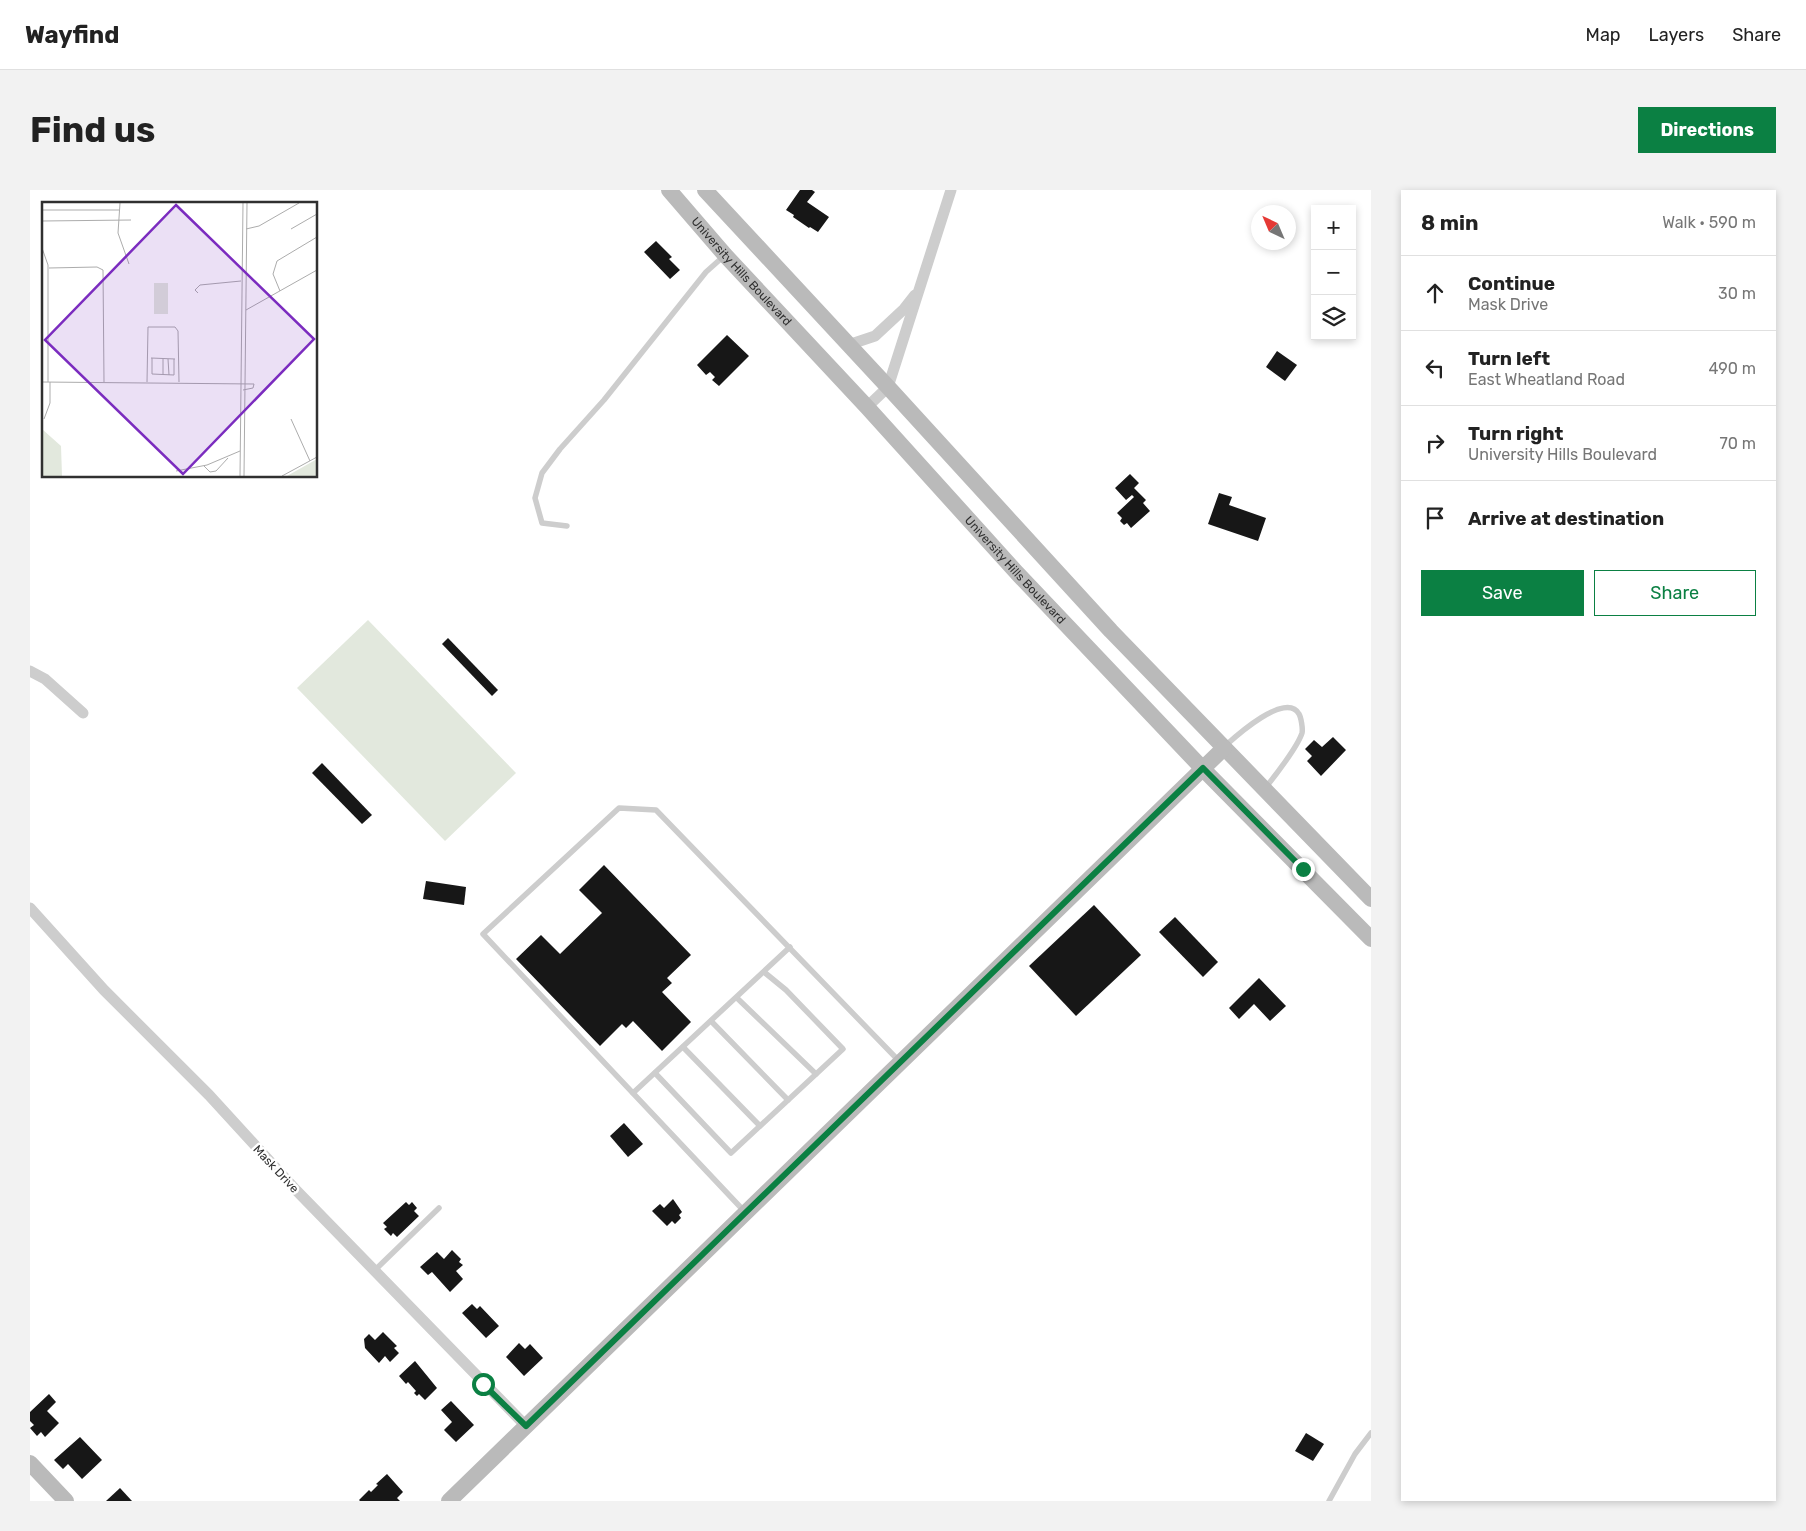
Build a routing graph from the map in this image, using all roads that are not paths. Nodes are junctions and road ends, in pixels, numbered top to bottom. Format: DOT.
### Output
graph roads {
  1 [pos="669,190"];
  2 [pos="705,190"];
  3 [pos="950,190"];
  4 [pos="746,235"];
  5 [pos="725,255"];
  6 [pos="921,288"];
  7 [pos="848,345"];
  8 [pos="888,387"];
  9 [pos="867,407"];
  10 [pos="567,526"];
  11 [pos="30,671"];
  12 [pos="83,713"];
  13 [pos="1224,748"];
  14 [pos="1203,768"];
  15 [pos="1264,789"];
  16 [pos="1323,850"];
  17 [pos="1303,869"];
  18 [pos="1353,881"];
  19 [pos="1371,899"];
  20 [pos="1333,901"];
  21 [pos="30,908"];
  22 [pos="1371,939"];
  23 [pos="790,948"];
  24 [pos="764,972"];
  25 [pos="736,998"];
  26 [pos="711,1021"];
  27 [pos="684,1047"];
  28 [pos="900,1062"];
  29 [pos="655,1073"];
  30 [pos="816,1074"];
  31 [pos="633,1094"];
  32 [pos="788,1100"];
  33 [pos="760,1126"];
  34 [pos="439,1208"];
  35 [pos="745,1212"];
  36 [pos="374,1271"];
  37 [pos="526,1426"];
  38 [pos="1371,1433"];
  39 [pos="30,1463"];
  40 [pos="66,1501"];
  41 [pos="449,1501"];
  42 [pos="1329,1501"];
  1 -- 5 [label="main road, University Hills Boulevard"];
  2 -- 4 [label="main road"];
  3 -- 6 [label="street"];
  4 -- 5 [label="main road"];
  4 -- 7 [label="main road"];
  5 -- 9 [label="main road, University Hills Boulevard"];
  5 -- 10 [label="lane"];
  6 -- 7 [label="street"];
  6 -- 8 [label="street"];
  7 -- 8 [label="main road"];
  8 -- 9 [label="street"];
  8 -- 13 [label="main road"];
  9 -- 14 [label="main road, University Hills Boulevard"];
  11 -- 12 [label="street"];
  13 -- 14 [label="main road"];
  13 -- 15 [label="main road"];
  13 -- 15 [label="lane"];
  14 -- 17 [label="main road, University Hills Boulevard"];
  14 -- 28 [label="main road"];
  15 -- 16 [label="main road"];
  16 -- 17 [label="main road"];
  16 -- 18 [label="main road"];
  17 -- 20 [label="main road, University Hills Boulevard"];
  18 -- 19 [label="main road"];
  18 -- 20 [label="main road"];
  20 -- 22 [label="main road, University Hills Boulevard"];
  21 -- 36 [label="street, Mask Drive"];
  23 -- 24 [label="lane"];
  23 -- 28 [label="lane"];
  23 -- 31 [label="lane"];
  24 -- 25 [label="lane"];
  24 -- 30 [label="lane"];
  25 -- 26 [label="lane"];
  25 -- 30 [label="lane"];
  26 -- 27 [label="lane"];
  26 -- 32 [label="lane"];
  27 -- 29 [label="lane"];
  27 -- 33 [label="lane"];
  28 -- 35 [label="main road"];
  29 -- 31 [label="lane"];
  29 -- 33 [label="lane"];
  30 -- 32 [label="lane"];
  31 -- 35 [label="lane"];
  32 -- 33 [label="lane"];
  34 -- 36 [label="lane"];
  35 -- 37 [label="main road"];
  36 -- 37 [label="street, Mask Drive"];
  37 -- 41 [label="main road"];
  38 -- 42 [label="lane"];
  39 -- 40 [label="main road"];
}
